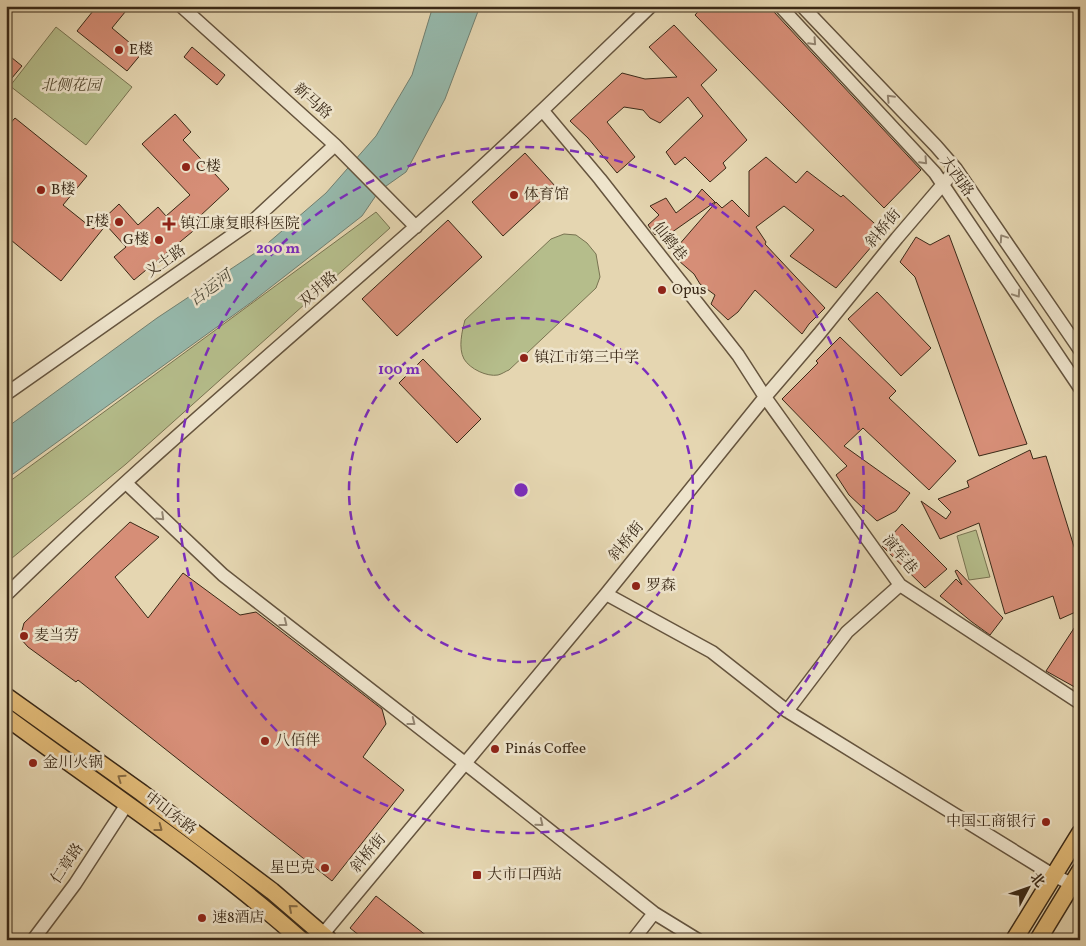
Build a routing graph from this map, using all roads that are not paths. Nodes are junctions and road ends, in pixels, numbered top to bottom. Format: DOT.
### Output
graph roads {
  1 [pos="181,6"];
  2 [pos="651,6"];
  3 [pos="780,6"];
  4 [pos="802,6"];
  5 [pos="543,111"];
  6 [pos="335,145"];
  7 [pos="956,169"];
  8 [pos="943,185"];
  9 [pos="416,227"];
  10 [pos="1080,350"];
  11 [pos="1080,388"];
  12 [pos="6,394"];
  13 [pos="765,396"];
  14 [pos="126,483"];
  15 [pos="900,585"];
  16 [pos="606,594"];
  17 [pos="6,595"];
  18 [pos="6,696"];
  19 [pos="1080,703"];
  20 [pos="787,712"];
  21 [pos="6,716"];
  22 [pos="466,764"];
  23 [pos="127,804"];
  24 [pos="1080,833"];
  25 [pos="1053,875"];
  26 [pos="1077,881"];
  27 [pos="654,913"];
  28 [pos="323,938"];
  29 [pos="33,940"];
  30 [pos="301,940"];
  31 [pos="633,940"];
  32 [pos="698,940"];
  33 [pos="1014,940"];
  34 [pos="1038,940"];
  1 -- 6 [label="street, 新马路"];
  2 -- 5 [label="street, 双井路"];
  3 -- 8 [label="street, 大西路, one-way"];
  7 -- 4 [label="street, 大西路, one-way"];
  5 -- 9 [label="street, 双井路"];
  5 -- 13 [label="street, 仙鹤巷"];
  6 -- 9 [label="street, 新马路"];
  6 -- 12 [label="street, 义土路"];
  7 -- 8 [label="street, 斜桥街"];
  10 -- 7 [label="street, 大西路, one-way"];
  8 -- 11 [label="street, 大西路, one-way"];
  8 -- 13 [label="street, 斜桥街"];
  9 -- 14 [label="street, 双井路"];
  13 -- 15 [label="street, 演军巷"];
  13 -- 16 [label="street, 斜桥街"];
  14 -- 17 [label="street, 双井路"];
  14 -- 22 [label="street, one-way"];
  15 -- 19 [label="street, 演军巷"];
  15 -- 20 [label="street"];
  16 -- 20 [label="street"];
  16 -- 22 [label="street, 斜桥街"];
  28 -- 18 [label="main road, 中山东路, one-way"];
  20 -- 25 [label="street"];
  21 -- 23 [label="main road, 中山东路"];
  22 -- 27 [label="street, one-way"];
  22 -- 28 [label="street, 斜桥街"];
  23 -- 29 [label="street, 仁章路"];
  23 -- 30 [label="main road, 中山东路, one-way"];
  24 -- 25 [label="main road"];
  25 -- 26 [label="street"];
  25 -- 33 [label="main road"];
  26 -- 34 [label="main road"];
  27 -- 31 [label="street"];
  27 -- 32 [label="street"];
}
